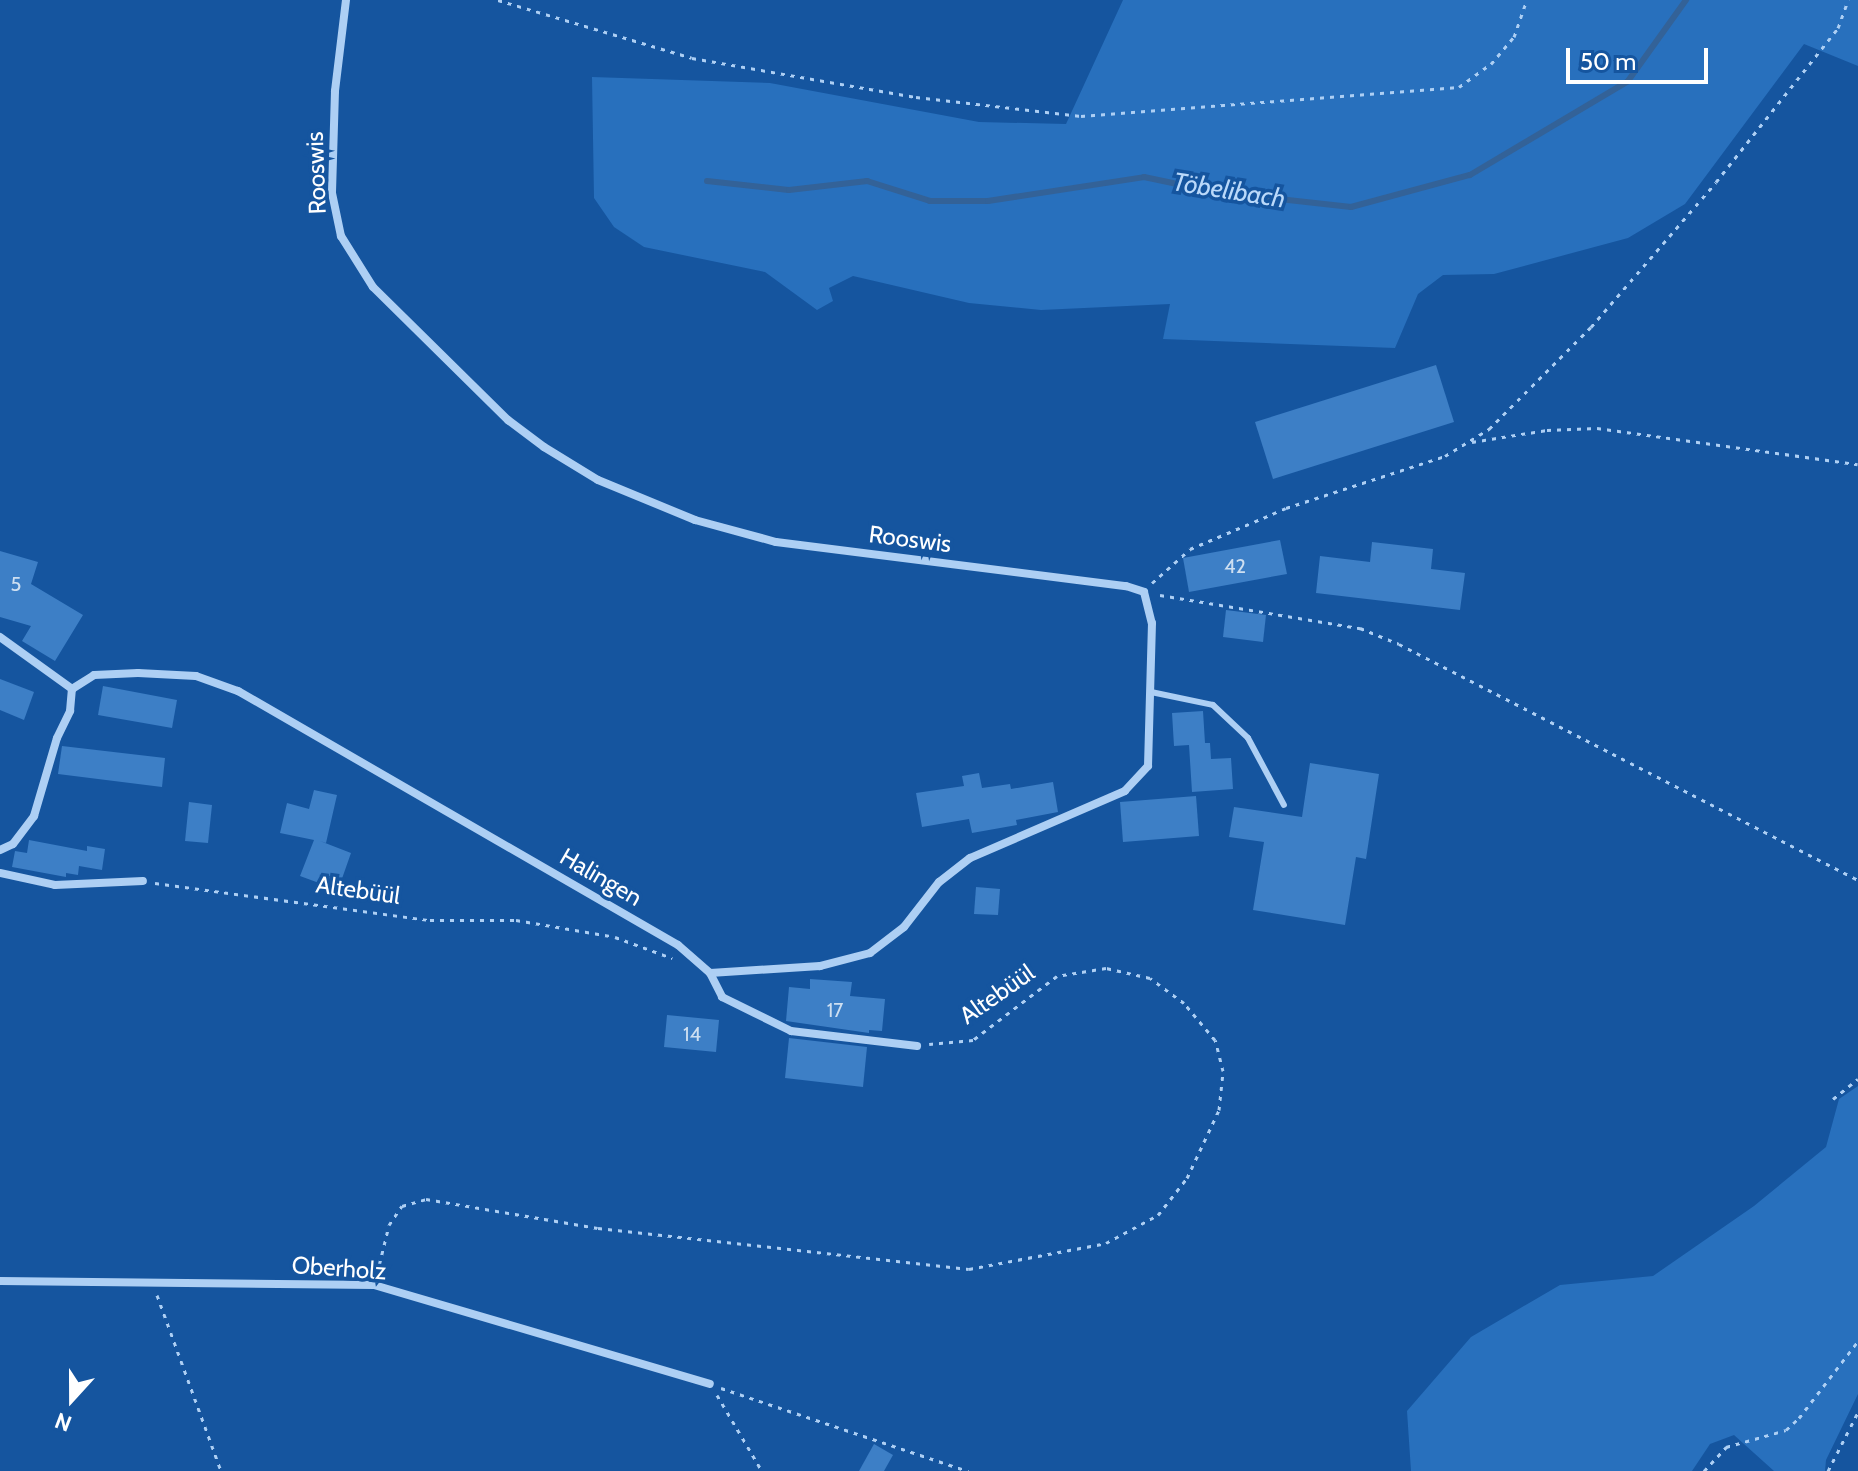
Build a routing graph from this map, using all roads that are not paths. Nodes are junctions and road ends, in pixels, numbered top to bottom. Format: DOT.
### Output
graph roads {
  1 [pos="346,0"];
  2 [pos="0,637"];
  3 [pos="72,689"];
  4 [pos="1151,692"];
  5 [pos="1284,805"];
  6 [pos="0,850"];
  7 [pos="0,873"];
  8 [pos="143,881"];
  9 [pos="710,973"];
  10 [pos="917,1046"];
  11 [pos="0,1281"];
  12 [pos="710,1384"];
  1 -- 4 [label="street, Rooswis"];
  2 -- 3 [label="street"];
  3 -- 6 [label="street"];
  3 -- 9 [label="street, Halingen"];
  4 -- 5 [label="lane"];
  4 -- 9 [label="street"];
  7 -- 8 [label="street"];
  9 -- 10 [label="street"];
  11 -- 12 [label="street, Oberholz"];
}
